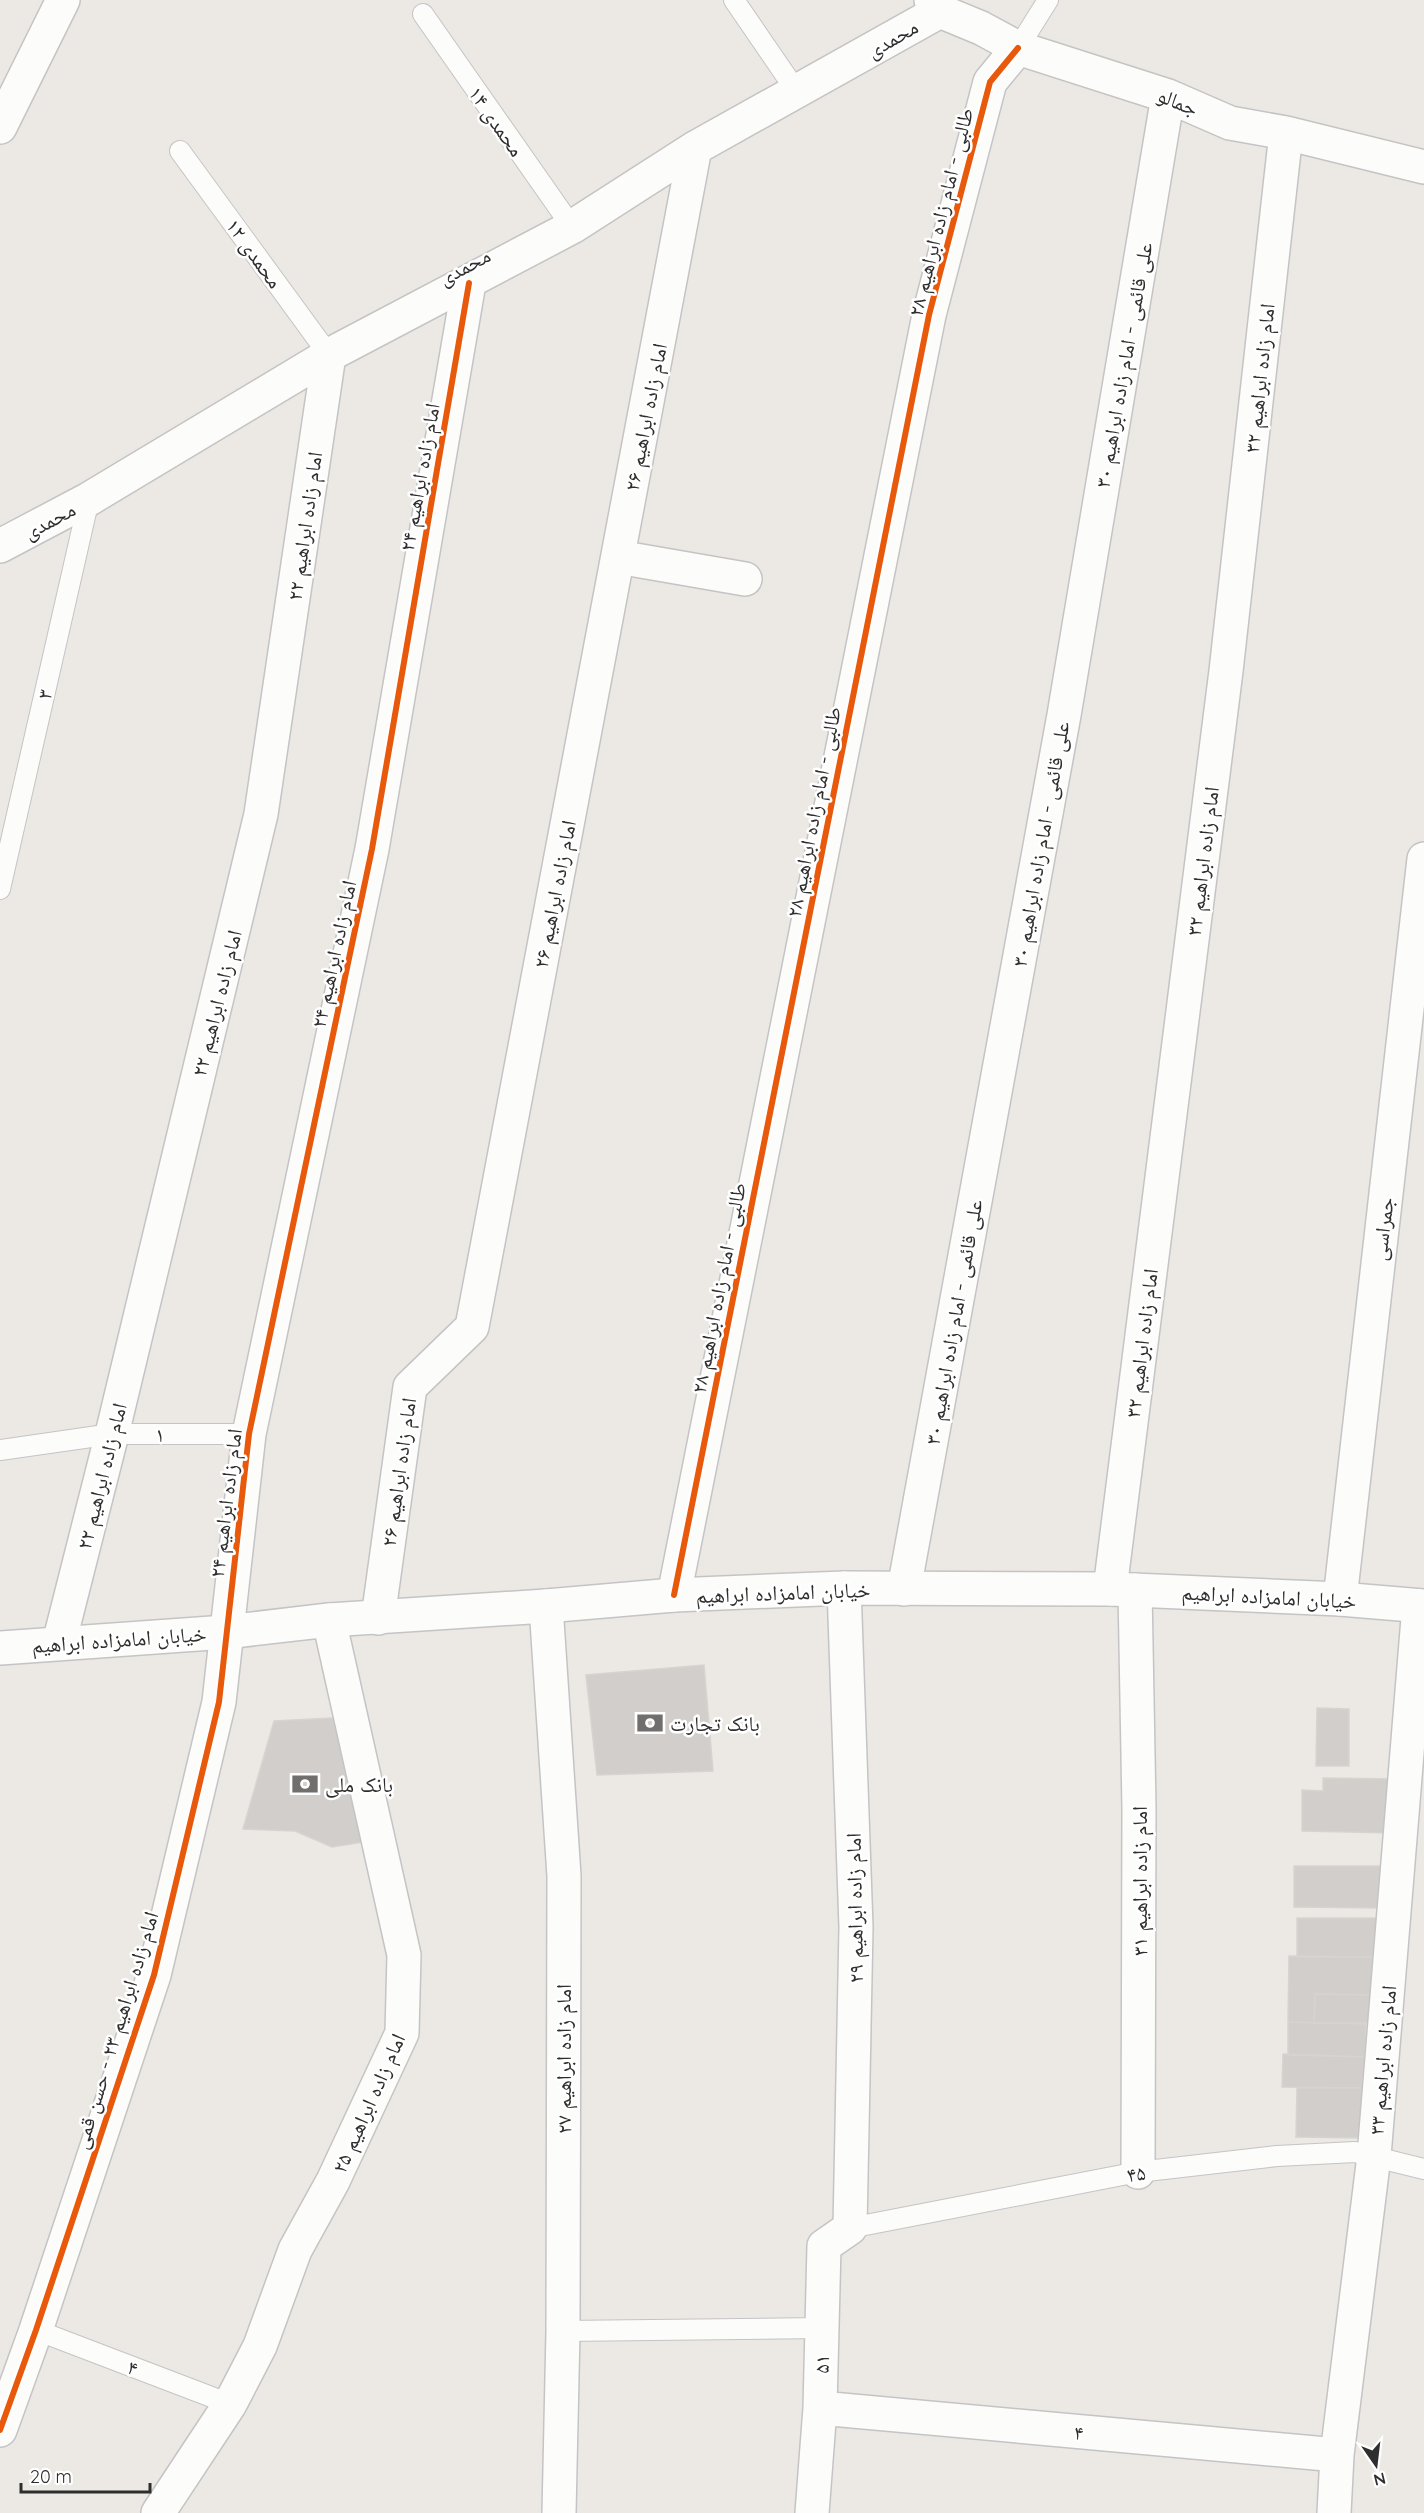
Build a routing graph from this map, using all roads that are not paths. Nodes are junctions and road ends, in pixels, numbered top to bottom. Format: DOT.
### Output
graph roads {
  1 [pos="63,0"];
  2 [pos="734,0"];
  3 [pos="1048,0"];
  4 [pos="936,5"];
  5 [pos="423,14"];
  6 [pos="1018,48"];
  7 [pos="797,92"];
  8 [pos="1168,96"];
  9 [pos="0,127"];
  10 [pos="1286,133"];
  11 [pos="695,148"];
  12 [pos="180,151"];
  13 [pos="1424,167"];
  14 [pos="572,227"];
  15 [pos="469,283"];
  16 [pos="329,355"];
  17 [pos="89,499"];
  18 [pos="0,546"];
  19 [pos="618,556"];
  20 [pos="745,579"];
  21 [pos="1424,859"];
  22 [pos="0,889"];
  23 [pos="112,1434"];
  24 [pos="249,1434"];
  25 [pos="0,1450"];
  26 [pos="844,1588"];
  27 [pos="904,1589"];
  28 [pos="1123,1589"];
  29 [pos="674,1595"];
  30 [pos="1340,1599"];
  31 [pos="546,1606"];
  32 [pos="1421,1606"];
  33 [pos="378,1618"];
  34 [pos="329,1620"];
  35 [pos="226,1632"];
  36 [pos="59,1643"];
  37 [pos="0,1648"];
  38 [pos="1374,2157"];
  39 [pos="1424,2169"];
  40 [pos="1138,2172"];
  41 [pos="850,2228"];
  42 [pos="822,2328"];
  43 [pos="36,2330"];
  44 [pos="563,2331"];
  45 [pos="230,2404"];
  46 [pos="820,2408"];
  47 [pos="0,2430"];
  48 [pos="1337,2455"];
  49 [pos="158,2513"];
  50 [pos="559,2513"];
  51 [pos="812,2513"];
  52 [pos="1334,2513"];
  1 -- 9 [label="street"];
  2 -- 7 [label="lane"];
  3 -- 6 [label="lane"];
  4 -- 6 [label="street, جمالو"];
  4 -- 7 [label="street, محمدی"];
  5 -- 14 [label="lane, محمدی ۱۴"];
  6 -- 8 [label="street, جمالو"];
  6 -- 29 [label="street, طالبی - امام زاده ابراهیم ۲۸"];
  7 -- 11 [label="street, محمدی"];
  8 -- 10 [label="street, جمالو"];
  8 -- 27 [label="street, علی قائمی - امام زاده ابراهیم ۳۰"];
  10 -- 13 [label="street, جمالو"];
  10 -- 28 [label="street, امام زاده ابراهیم ۳۲"];
  11 -- 14 [label="street, محمدی"];
  11 -- 19 [label="street, امام زاده ابراهیم ۲۶"];
  12 -- 16 [label="lane, محمدی ۱۲"];
  14 -- 15 [label="street, محمدی"];
  15 -- 16 [label="street, محمدی"];
  15 -- 24 [label="street, امام زاده ابراهیم ۲۴"];
  16 -- 17 [label="street, محمدی"];
  16 -- 23 [label="street, امام زاده ابراهیم ۲۲"];
  17 -- 18 [label="street, محمدی"];
  17 -- 22 [label="lane, ۳"];
  19 -- 20 [label="street"];
  19 -- 33 [label="street, امام زاده ابراهیم ۲۶"];
  21 -- 30 [label="street, جمراسی"];
  23 -- 24 [label="lane, ۱"];
  23 -- 25 [label="lane, ۱"];
  23 -- 36 [label="street, امام زاده ابراهیم ۲۲"];
  24 -- 35 [label="street, امام زاده ابراهیم ۲۴"];
  26 -- 27 [label="street, خیابان امامزاده ابراهیم"];
  26 -- 29 [label="street, خیابان امامزاده ابراهیم"];
  26 -- 41 [label="street, امام زاده ابراهیم ۲۹"];
  27 -- 28 [label="street, خیابان امامزاده ابراهیم"];
  28 -- 30 [label="street, خیابان امامزاده ابراهیم"];
  28 -- 40 [label="street, امام زاده ابراهیم ۳۱"];
  29 -- 31 [label="street, خیابان امامزاده ابراهیم"];
  30 -- 32 [label="street, خیابان امامزاده ابراهیم"];
  31 -- 33 [label="street, خیابان امامزاده ابراهیم"];
  31 -- 44 [label="street, امام زاده ابراهیم ۲۷"];
  32 -- 38 [label="street, امام زاده ابراهیم ۳۳"];
  33 -- 34 [label="street, خیابان امامزاده ابراهیم"];
  34 -- 35 [label="street, خیابان امامزاده ابراهیم"];
  34 -- 45 [label="street, امام زاده ابراهیم ۲۵"];
  35 -- 36 [label="street, خیابان امامزاده ابراهیم"];
  35 -- 43 [label="street, امام زاده ابراهیم ۲۳ - حسن قمی"];
  36 -- 37 [label="street, خیابان امامزاده ابراهیم"];
  38 -- 39 [label="lane, ۴۵"];
  38 -- 40 [label="lane, ۴۵"];
  38 -- 48 [label="street, امام زاده ابراهیم ۳۳"];
  40 -- 41 [label="lane, ۴۵"];
  41 -- 42 [label="street, ۵۱"];
  42 -- 44 [label="lane"];
  42 -- 46 [label="street, ۵۱"];
  43 -- 45 [label="lane, ۴"];
  43 -- 47 [label="street, امام زاده ابراهیم ۲۳ - حسن قمی"];
  44 -- 50 [label="street, امام زاده ابراهیم ۲۷"];
  45 -- 49 [label="street, امام زاده ابراهیم ۲۵"];
  46 -- 48 [label="street, ۴"];
  46 -- 51 [label="street, ۵۱"];
  48 -- 52 [label="street, امام زاده ابراهیم ۳۳"];
}
